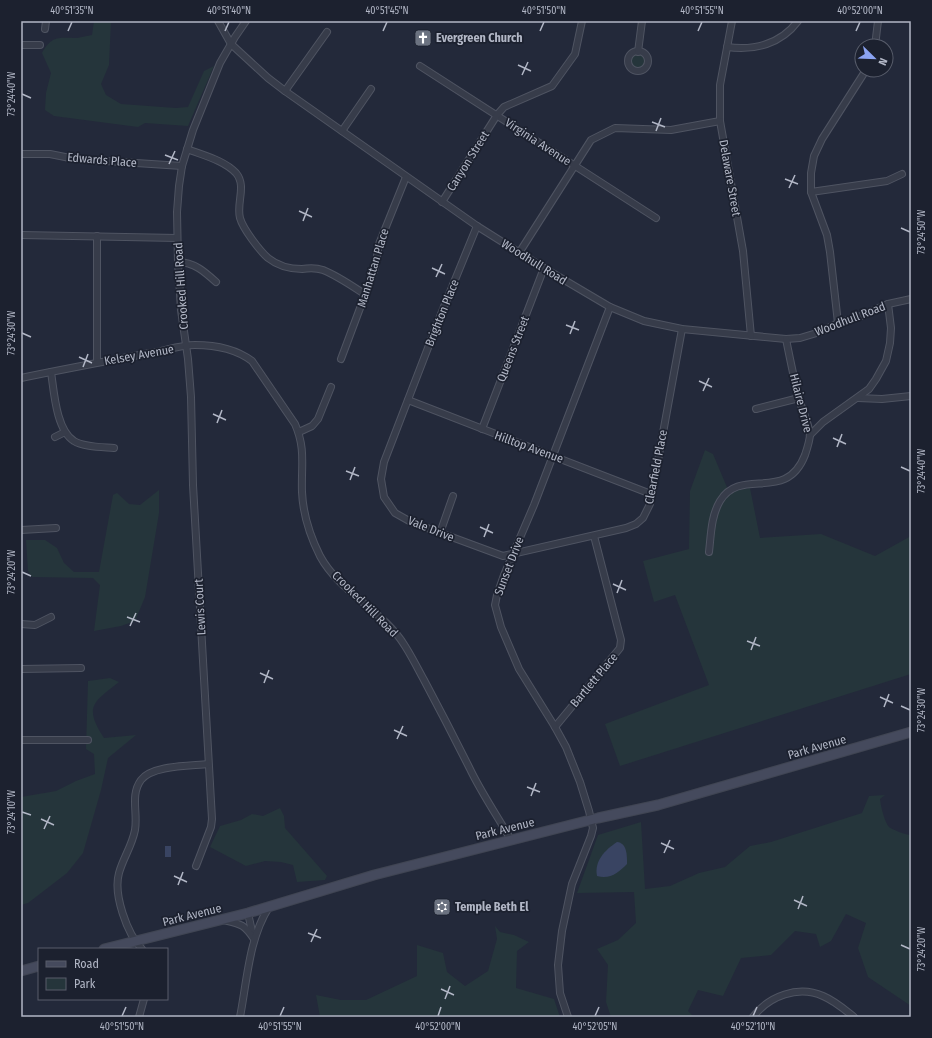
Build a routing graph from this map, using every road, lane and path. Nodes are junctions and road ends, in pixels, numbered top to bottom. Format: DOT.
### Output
graph roads {
  1 [pos="46,21"];
  2 [pos="218,21"];
  3 [pos="246,21"];
  4 [pos="582,21"];
  5 [pos="642,21"];
  6 [pos="732,21"];
  7 [pos="798,21"];
  8 [pos="878,21"];
  9 [pos="45,28"];
  10 [pos="327,32"];
  11 [pos="876,38"];
  12 [pos="231,44"];
  13 [pos="21,45"];
  14 [pos="40,45"];
  15 [pos="727,46"];
  16 [pos="638,52"];
  17 [pos="420,66"];
  18 [pos="861,78"];
  19 [pos="372,90"];
  20 [pos="285,91"];
  21 [pos="497,115"];
  22 [pos="720,121"];
  23 [pos="342,131"];
  24 [pos="186,149"];
  25 [pos="21,154"];
  26 [pos="182,166"];
  27 [pos="575,166"];
  28 [pos="902,174"];
  29 [pos="406,177"];
  30 [pos="811,192"];
  31 [pos="442,202"];
  32 [pos="656,218"];
  33 [pos="477,226"];
  34 [pos="21,235"];
  35 [pos="97,236"];
  36 [pos="177,238"];
  37 [pos="519,253"];
  38 [pos="178,262"];
  39 [pos="544,268"];
  40 [pos="216,282"];
  41 [pos="366,295"];
  42 [pos="911,298"];
  43 [pos="888,304"];
  44 [pos="610,307"];
  45 [pos="838,323"];
  46 [pos="682,329"];
  47 [pos="751,336"];
  48 [pos="786,339"];
  49 [pos="186,346"];
  50 [pos="341,359"];
  51 [pos="97,362"];
  52 [pos="51,372"];
  53 [pos="21,378"];
  54 [pos="331,387"];
  55 [pos="911,396"];
  56 [pos="799,398"];
  57 [pos="858,398"];
  58 [pos="408,400"];
  59 [pos="756,409"];
  60 [pos="482,429"];
  61 [pos="64,432"];
  62 [pos="299,432"];
  63 [pos="810,435"];
  64 [pos="55,437"];
  65 [pos="114,448"];
  66 [pos="553,455"];
  67 [pos="652,494"];
  68 [pos="453,496"];
  69 [pos="56,528"];
  70 [pos="21,530"];
  71 [pos="440,533"];
  72 [pos="594,536"];
  73 [pos="709,552"];
  74 [pos="514,553"];
  75 [pos="51,616"];
  76 [pos="21,624"];
  77 [pos="81,668"];
  78 [pos="21,669"];
  79 [pos="555,727"];
  80 [pos="911,732"];
  81 [pos="21,740"];
  82 [pos="88,740"];
  83 [pos="208,764"];
  84 [pos="591,820"];
  85 [pos="511,840"];
  86 [pos="196,866"];
  87 [pos="269,907"];
  88 [pos="248,913"];
  89 [pos="222,919"];
  90 [pos="254,939"];
  91 [pos="135,942"];
  92 [pos="108,948"];
  93 [pos="141,948"];
  94 [pos="38,966"];
  95 [pos="21,971"];
  96 [pos="144,1000"];
  97 [pos="139,1017"];
  98 [pos="240,1017"];
  99 [pos="568,1017"];
  100 [pos="754,1017"];
  101 [pos="854,1017"];
  1 -- 9 [label="street"];
  2 -- 12 [label="street, Woodhull Road"];
  3 -- 12 [label="street, Crooked Hill Road"];
  4 -- 21 [label="street, Canyon Street"];
  5 -- 16 [label="street"];
  6 -- 15 [label="street, Delaware Street"];
  7 -- 15 [label="street"];
  8 -- 11 [label="street"];
  10 -- 20 [label="street"];
  12 -- 20 [label="street, Woodhull Road"];
  12 -- 24 [label="street, Crooked Hill Road"];
  13 -- 14 [label="street"];
  15 -- 22 [label="street, Delaware Street"];
  17 -- 21 [label="street, Virginia Avenue"];
  18 -- 30 [label="street"];
  19 -- 23 [label="street"];
  20 -- 23 [label="street, Woodhull Road"];
  21 -- 27 [label="street, Virginia Avenue"];
  21 -- 31 [label="street, Canyon Street"];
  22 -- 27 [label="street"];
  22 -- 47 [label="street, Delaware Street"];
  23 -- 29 [label="street, Woodhull Road"];
  24 -- 26 [label="street, Crooked Hill Road"];
  24 -- 41 [label="street"];
  25 -- 26 [label="street, Edwards Place"];
  26 -- 36 [label="street, Crooked Hill Road"];
  27 -- 32 [label="street, Virginia Avenue"];
  27 -- 37 [label="street"];
  28 -- 30 [label="street"];
  29 -- 31 [label="street, Woodhull Road"];
  29 -- 41 [label="street, Manhattan Place"];
  30 -- 45 [label="street"];
  31 -- 33 [label="street, Woodhull Road"];
  33 -- 37 [label="street, Woodhull Road"];
  33 -- 58 [label="street, Brighton Place"];
  34 -- 35 [label="street"];
  35 -- 36 [label="street"];
  35 -- 51 [label="street"];
  36 -- 38 [label="street, Crooked Hill Road"];
  37 -- 39 [label="street, Woodhull Road"];
  38 -- 40 [label="street"];
  38 -- 49 [label="street, Crooked Hill Road"];
  39 -- 44 [label="street, Woodhull Road"];
  39 -- 60 [label="street, Queens Street"];
  41 -- 50 [label="street, Manhattan Place"];
  42 -- 43 [label="street, Woodhull Road"];
  43 -- 45 [label="street, Woodhull Road"];
  43 -- 57 [label="street"];
  44 -- 46 [label="street, Woodhull Road"];
  44 -- 66 [label="street, Sunset Drive"];
  45 -- 48 [label="street, Woodhull Road"];
  46 -- 47 [label="street, Woodhull Road"];
  46 -- 67 [label="street, Clearfield Place"];
  47 -- 48 [label="street, Woodhull Road"];
  48 -- 56 [label="street, Hilaire Drive"];
  49 -- 51 [label="street, Kelsey Avenue"];
  49 -- 62 [label="street, Crooked Hill Road"];
  49 -- 83 [label="street, Lewis Court"];
  51 -- 52 [label="street, Kelsey Avenue"];
  52 -- 53 [label="street, Kelsey Avenue"];
  52 -- 61 [label="street"];
  54 -- 62 [label="street"];
  55 -- 57 [label="street"];
  56 -- 59 [label="street"];
  56 -- 63 [label="street, Hilaire Drive"];
  57 -- 63 [label="street"];
  58 -- 60 [label="street, Hilltop Avenue"];
  58 -- 71 [label="street, Vale Drive"];
  60 -- 66 [label="street, Hilltop Avenue"];
  61 -- 64 [label="street"];
  61 -- 65 [label="street"];
  62 -- 85 [label="street, Crooked Hill Road"];
  63 -- 73 [label="street, Hilaire Drive"];
  66 -- 67 [label="street, Hilltop Avenue"];
  66 -- 74 [label="street, Sunset Drive"];
  67 -- 72 [label="street, Clearfield Place"];
  68 -- 71 [label="street"];
  69 -- 70 [label="street"];
  71 -- 74 [label="street, Vale Drive"];
  72 -- 74 [label="street, Clearfield Place"];
  72 -- 79 [label="street, Bartlett Place"];
  74 -- 79 [label="street, Sunset Drive"];
  75 -- 76 [label="street"];
  77 -- 78 [label="street"];
  79 -- 84 [label="street, Sunset Drive"];
  80 -- 84 [label="main road, Park Avenue"];
  81 -- 82 [label="street"];
  83 -- 86 [label="street, Lewis Court"];
  83 -- 91 [label="street"];
  84 -- 85 [label="main road, Park Avenue"];
  84 -- 99 [label="street, Sunset Drive"];
  85 -- 87 [label="main road, Park Avenue"];
  87 -- 88 [label="main road, Park Avenue"];
  87 -- 90 [label="street"];
  88 -- 89 [label="main road, Park Avenue"];
  88 -- 90 [label="street"];
  89 -- 90 [label="street"];
  89 -- 91 [label="main road, Park Avenue"];
  90 -- 98 [label="street"];
  91 -- 92 [label="main road, Park Avenue"];
  91 -- 93 [label="street"];
  94 -- 95 [label="main road"];
  96 -- 97 [label="street"];
  100 -- 101 [label="street"];
}
